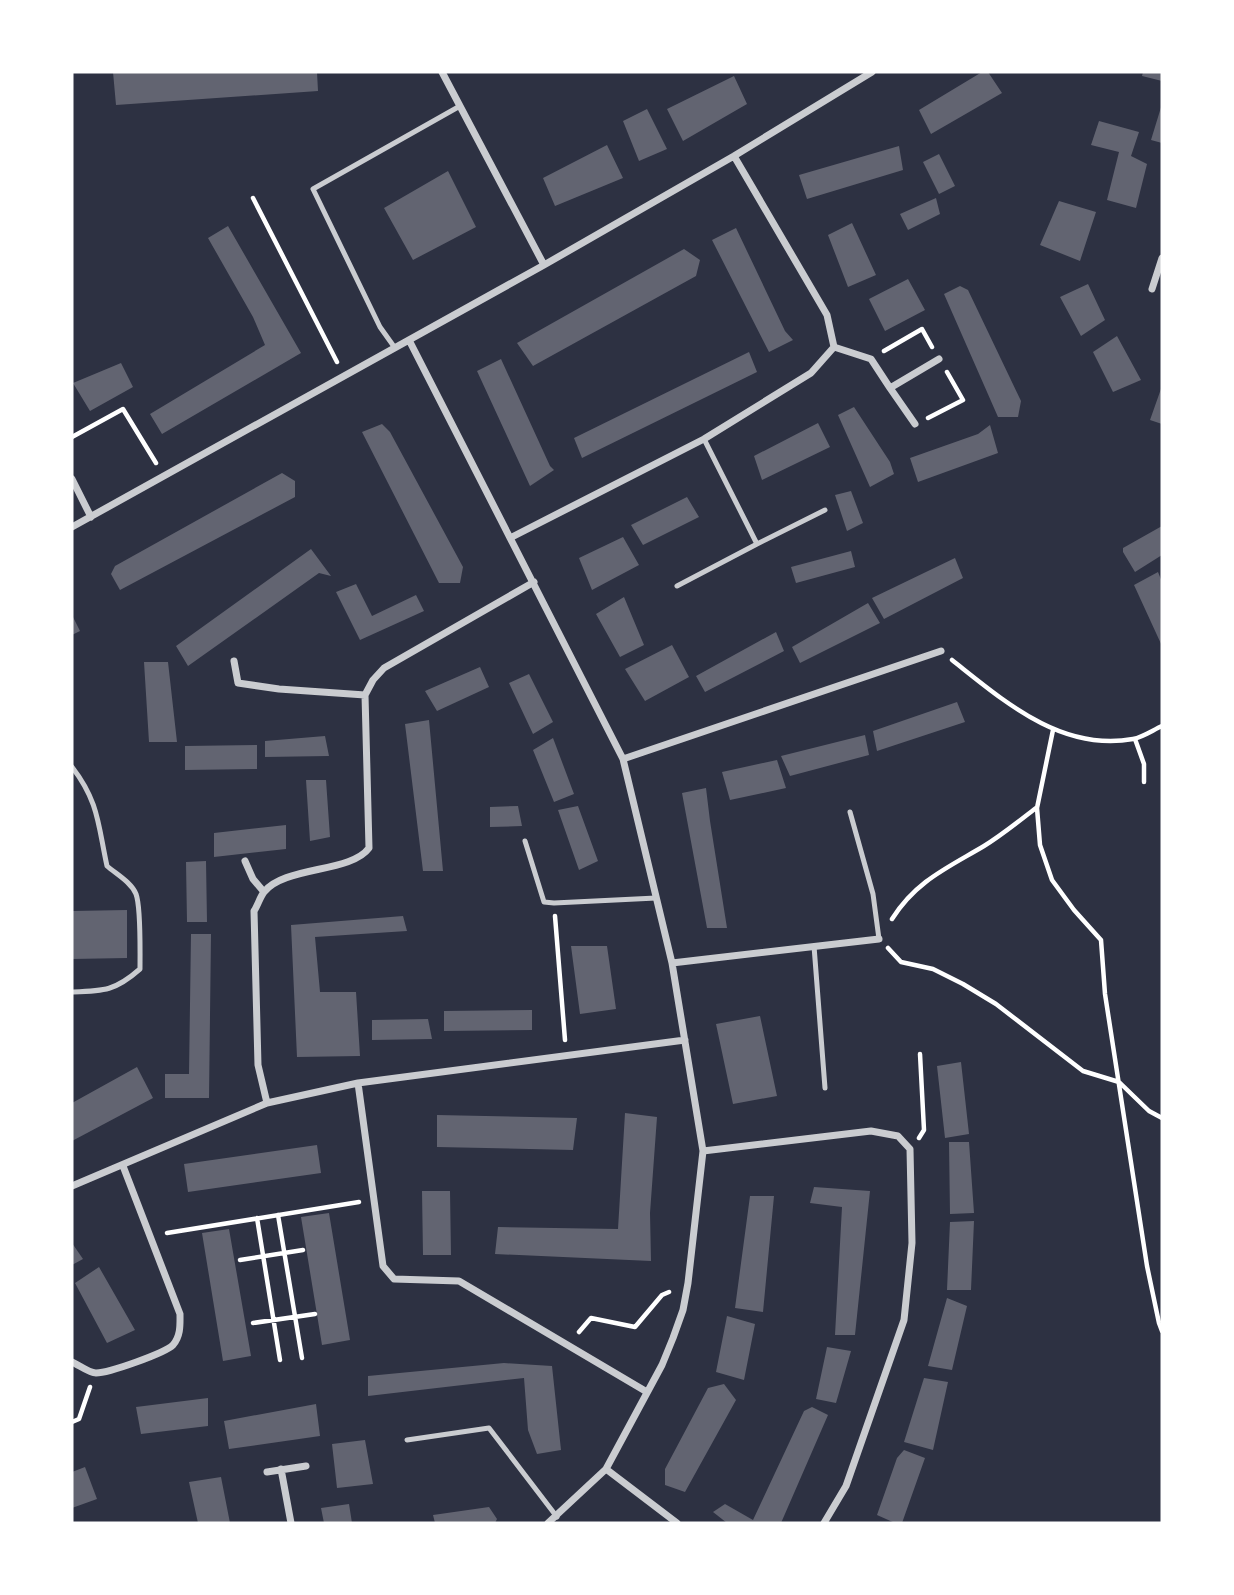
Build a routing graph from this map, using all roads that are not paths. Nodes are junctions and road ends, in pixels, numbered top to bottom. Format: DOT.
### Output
graph roads {
  1 [pos="442,72"];
  2 [pos="872,72"];
  3 [pos="460,106"];
  4 [pos="734,156"];
  5 [pos="1162,258"];
  6 [pos="544,265"];
  7 [pos="1152,289"];
  8 [pos="409,340"];
  9 [pos="834,347"];
  10 [pos="395,348"];
  11 [pos="939,359"];
  12 [pos="890,388"];
  13 [pos="915,424"];
  14 [pos="704,439"];
  15 [pos="72,479"];
  16 [pos="825,510"];
  17 [pos="91,517"];
  18 [pos="72,527"];
  19 [pos="510,538"];
  20 [pos="757,544"];
  21 [pos="534,582"];
  22 [pos="677,586"];
  23 [pos="941,650"];
  24 [pos="234,661"];
  25 [pos="365,695"];
  26 [pos="623,759"];
  27 [pos="72,767"];
  28 [pos="850,812"];
  29 [pos="525,841"];
  30 [pos="245,862"];
  31 [pos="264,892"];
  32 [pos="656,898"];
  33 [pos="879,939"];
  34 [pos="814,946"];
  35 [pos="672,963"];
  36 [pos="72,992"];
  37 [pos="685,1040"];
  38 [pos="358,1083"];
  39 [pos="825,1088"];
  40 [pos="267,1103"];
  41 [pos="703,1151"];
  42 [pos="123,1166"];
  43 [pos="72,1186"];
  44 [pos="72,1362"];
  45 [pos="647,1392"];
  46 [pos="407,1440"];
  47 [pos="306,1466"];
  48 [pos="281,1469"];
  49 [pos="606,1469"];
  50 [pos="267,1472"];
  51 [pos="556,1517"];
  52 [pos="292,1523"];
  53 [pos="548,1523"];
  54 [pos="677,1523"];
  55 [pos="824,1523"];
  1 -- 3 [label="street"];
  2 -- 4 [label="street"];
  3 -- 6 [label="street"];
  3 -- 10 [label="lane"];
  4 -- 6 [label="street"];
  4 -- 9 [label="street"];
  5 -- 7 [label="street"];
  6 -- 8 [label="street"];
  8 -- 10 [label="street"];
  8 -- 19 [label="street"];
  9 -- 12 [label="street"];
  9 -- 14 [label="street"];
  10 -- 17 [label="street"];
  11 -- 12 [label="street"];
  12 -- 13 [label="street"];
  14 -- 19 [label="street"];
  14 -- 20 [label="lane"];
  15 -- 17 [label="street"];
  16 -- 20 [label="lane"];
  17 -- 18 [label="street"];
  19 -- 21 [label="street"];
  20 -- 22 [label="lane"];
  21 -- 25 [label="street"];
  21 -- 26 [label="street"];
  23 -- 26 [label="street"];
  24 -- 25 [label="street"];
  25 -- 31 [label="street"];
  26 -- 32 [label="street"];
  27 -- 36 [label="lane"];
  28 -- 33 [label="lane"];
  29 -- 32 [label="lane"];
  30 -- 31 [label="street"];
  31 -- 40 [label="street"];
  32 -- 35 [label="street"];
  33 -- 34 [label="street"];
  34 -- 35 [label="street"];
  34 -- 39 [label="lane"];
  35 -- 37 [label="street"];
  37 -- 38 [label="street"];
  37 -- 41 [label="street"];
  38 -- 40 [label="street"];
  38 -- 45 [label="street"];
  40 -- 42 [label="street"];
  41 -- 45 [label="street"];
  41 -- 55 [label="street"];
  42 -- 43 [label="street"];
  42 -- 44 [label="street"];
  45 -- 49 [label="street"];
  46 -- 51 [label="lane"];
  47 -- 48 [label="street"];
  48 -- 50 [label="street"];
  48 -- 52 [label="street"];
  49 -- 51 [label="street"];
  49 -- 54 [label="street"];
  51 -- 53 [label="street"];
}
